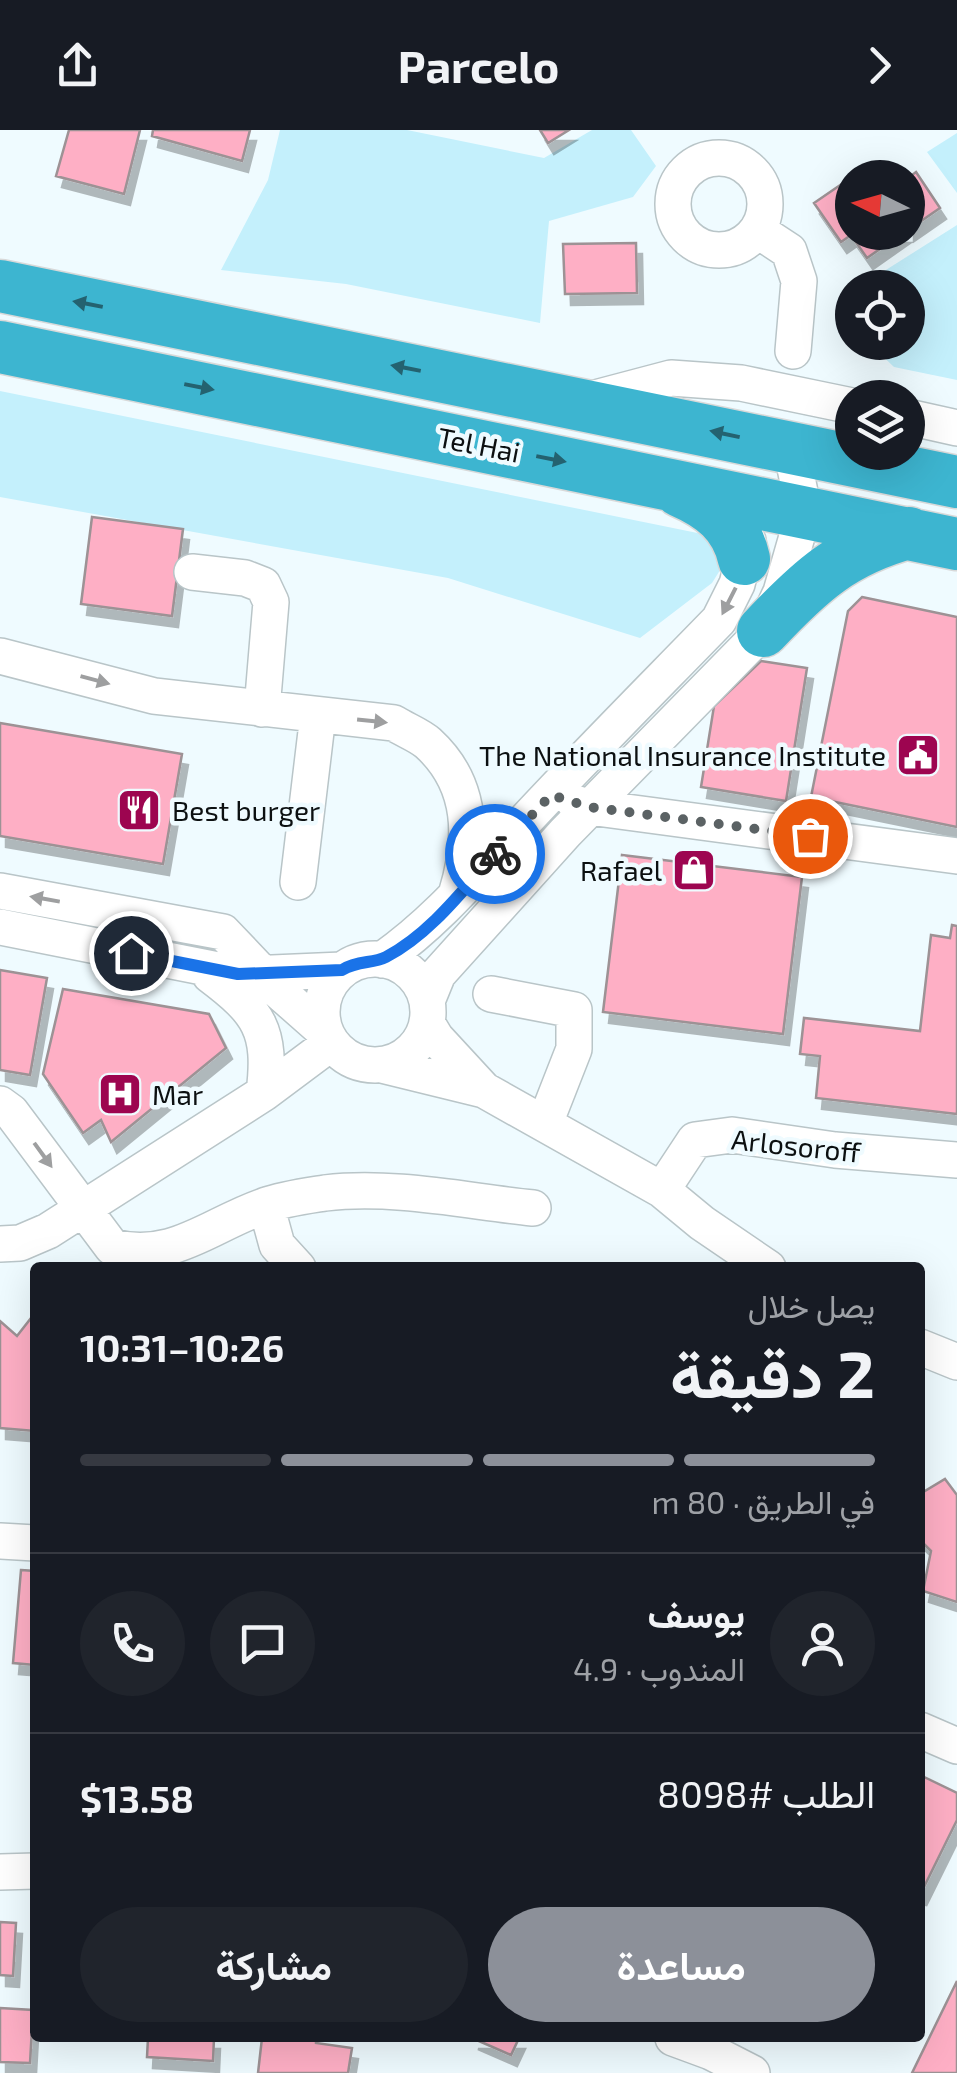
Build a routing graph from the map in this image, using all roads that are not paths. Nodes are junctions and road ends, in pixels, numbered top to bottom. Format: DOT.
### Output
graph roads {
  1 [pos="700,144"];
  2 [pos="757,230"];
  3 [pos="0,286"];
  4 [pos="0,348"];
  5 [pos="793,352"];
  6 [pos="835,402"];
  7 [pos="576,403"];
  8 [pos="925,421"];
  9 [pos="957,428"];
  10 [pos="791,448"];
  11 [pos="656,480"];
  12 [pos="957,482"];
  13 [pos="780,506"];
  14 [pos="933,539"];
  15 [pos="744,559"];
  16 [pos="192,572"];
  17 [pos="762,631"];
  18 [pos="0,656"];
  19 [pos="262,709"];
  20 [pos="318,715"];
  21 [pos="551,795"];
  22 [pos="589,807"];
  23 [pos="957,856"];
  24 [pos="298,882"];
  25 [pos="0,890"];
  26 [pos="454,900"];
  27 [pos="0,928"];
  28 [pos="382,960"];
  29 [pos="197,966"];
  30 [pos="342,970"];
  31 [pos="250,974"];
  32 [pos="491,994"];
  33 [pos="427,1012"];
  34 [pos="347,1050"];
  35 [pos="484,1090"];
  36 [pos="264,1092"];
  37 [pos="0,1104"];
  38 [pos="545,1124"];
  39 [pos="957,1160"];
  40 [pos="662,1190"];
  41 [pos="266,1205"];
  42 [pos="533,1208"];
  43 [pos="82,1209"];
  44 [pos="0,1244"];
  45 [pos="293,1262"];
  46 [pos="759,1262"];
  47 [pos="925,1349"];
  48 [pos="957,1362"];
  49 [pos="0,1541"];
  50 [pos="30,1543"];
  51 [pos="925,1732"];
  52 [pos="957,1746"];
  53 [pos="30,1871"];
  54 [pos="0,1872"];
  55 [pos="681,2042"];
  56 [pos="752,2073"];
  1 -- 2 [label="street"];
  1 -- 2 [label="street"];
  2 -- 5 [label="street"];
  7 -- 3 [label="highway, one-way"];
  4 -- 11 [label="highway, Tel Hai, one-way"];
  6 -- 7 [label="street"];
  10 -- 7 [label="highway, one-way"];
  8 -- 9 [label="street"];
  10 -- 12 [label="highway"];
  10 -- 13 [label="street"];
  11 -- 13 [label="highway, Tel Hai"];
  11 -- 15 [label="highway"];
  13 -- 14 [label="highway, Tel Hai"];
  13 -- 15 [label="street"];
  13 -- 17 [label="street"];
  14 -- 17 [label="highway"];
  15 -- 21 [label="street, one-way"];
  16 -- 19 [label="street"];
  17 -- 22 [label="street"];
  18 -- 19 [label="street, one-way"];
  19 -- 20 [label="street"];
  20 -- 24 [label="street"];
  20 -- 26 [label="street, one-way"];
  21 -- 22 [label="street"];
  21 -- 26 [label="street"];
  22 -- 23 [label="street"];
  22 -- 33 [label="street"];
  31 -- 25 [label="street, one-way"];
  26 -- 28 [label="street"];
  27 -- 29 [label="street"];
  28 -- 30 [label="street"];
  28 -- 33 [label="street"];
  29 -- 31 [label="street"];
  29 -- 36 [label="street"];
  30 -- 31 [label="street"];
  30 -- 34 [label="street"];
  31 -- 34 [label="street"];
  32 -- 38 [label="street"];
  33 -- 34 [label="street"];
  33 -- 35 [label="street"];
  34 -- 35 [label="street"];
  34 -- 36 [label="street"];
  35 -- 38 [label="street"];
  36 -- 43 [label="street"];
  37 -- 43 [label="street, one-way"];
  38 -- 40 [label="street"];
  39 -- 40 [label="street, Arlosoroff"];
  40 -- 46 [label="street"];
  41 -- 42 [label="street"];
  41 -- 43 [label="street"];
  41 -- 45 [label="street"];
  43 -- 44 [label="street"];
  47 -- 48 [label="street"];
  49 -- 50 [label="street"];
  51 -- 52 [label="street"];
  53 -- 54 [label="street"];
  55 -- 56 [label="street"];
}
